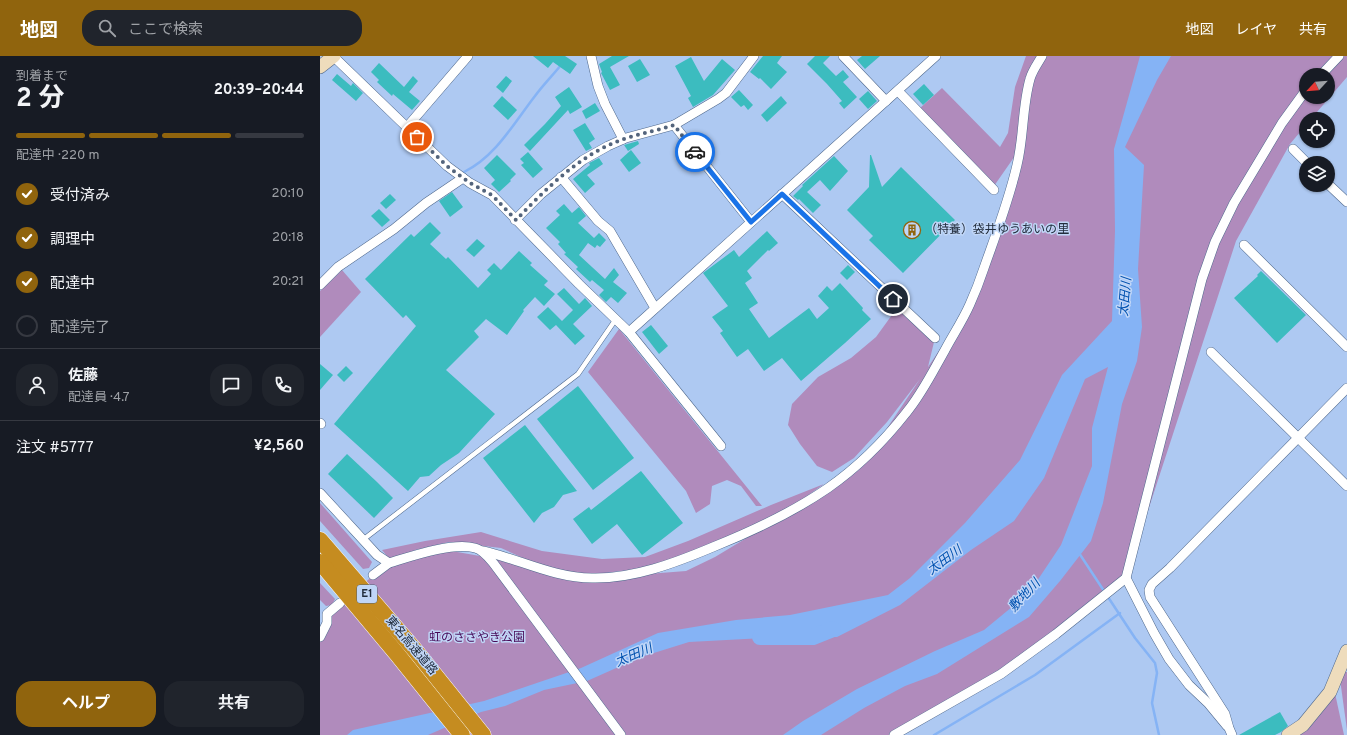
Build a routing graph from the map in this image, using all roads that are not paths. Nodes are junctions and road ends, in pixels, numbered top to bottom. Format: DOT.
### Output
graph roads {
  1 [pos="468,56"];
  2 [pos="591,56"];
  3 [pos="754,56"];
  4 [pos="843,56"];
  5 [pos="936,56"];
  6 [pos="1042,56"];
  7 [pos="1339,56"];
  8 [pos="329,59"];
  9 [pos="1328,68"];
  10 [pos="898,91"];
  11 [pos="1299,100"];
  12 [pos="886,101"];
  13 [pos="674,125"];
  14 [pos="407,127"];
  15 [pos="623,139"];
  16 [pos="1292,149"];
  17 [pos="1300,156"];
  18 [pos="561,177"];
  19 [pos="463,178"];
  20 [pos="994,190"];
  21 [pos="1335,191"];
  22 [pos="782,194"];
  23 [pos="1347,202"];
  24 [pos="516,220"];
  25 [pos="751,222"];
  26 [pos="1244,245"];
  27 [pos="320,285"];
  28 [pos="655,308"];
  29 [pos="616,319"];
  30 [pos="629,332"];
  31 [pos="935,338"];
  32 [pos="1347,347"];
  33 [pos="1211,352"];
  34 [pos="1347,388"];
  35 [pos="1298,438"];
  36 [pos="721,446"];
  37 [pos="1347,486"];
  38 [pos="320,493"];
  39 [pos="364,539"];
  40 [pos="320,540"];
  41 [pos="483,551"];
  42 [pos="320,562"];
  43 [pos="389,563"];
  44 [pos="373,575"];
  45 [pos="1126,578"];
  46 [pos="340,603"];
  47 [pos="324,613"];
  48 [pos="320,637"];
  49 [pos="1347,651"];
  50 [pos="1230,732"];
  51 [pos="462,735"];
  52 [pos="483,735"];
  53 [pos="621,735"];
  54 [pos="894,735"];
  55 [pos="1288,735"];
  1 -- 14 [label="street"];
  2 -- 15 [label="street"];
  3 -- 13 [label="street"];
  4 -- 12 [label="street"];
  5 -- 10 [label="street"];
  6 -- 41 [label="street"];
  7 -- 9 [label="street"];
  8 -- 14 [label="street"];
  10 -- 12 [label="street"];
  10 -- 20 [label="street"];
  11 -- 45 [label="street"];
  12 -- 22 [label="street"];
  13 -- 15 [label="street"];
  13 -- 25 [label="street"];
  14 -- 19 [label="street"];
  15 -- 18 [label="street"];
  16 -- 17 [label="street"];
  18 -- 24 [label="street"];
  18 -- 28 [label="street"];
  19 -- 24 [label="street"];
  19 -- 27 [label="street"];
  21 -- 23 [label="street"];
  22 -- 25 [label="street"];
  22 -- 31 [label="street"];
  24 -- 29 [label="street"];
  25 -- 28 [label="street"];
  26 -- 32 [label="street"];
  28 -- 30 [label="street"];
  29 -- 30 [label="street"];
  29 -- 39 [label="lane"];
  30 -- 36 [label="street"];
  33 -- 35 [label="street"];
  34 -- 35 [label="street"];
  35 -- 37 [label="street"];
  35 -- 50 [label="street"];
  38 -- 39 [label="street"];
  39 -- 43 [label="street"];
  40 -- 52 [label="highway, 東名高速道路 / E1"];
  41 -- 43 [label="street"];
  41 -- 53 [label="street"];
  42 -- 51 [label="highway, 東名高速道路 / E1"];
  43 -- 44 [label="street"];
  45 -- 50 [label="street"];
  45 -- 54 [label="street"];
  46 -- 47 [label="street"];
  47 -- 48 [label="street"];
  49 -- 55 [label="street"];
}
